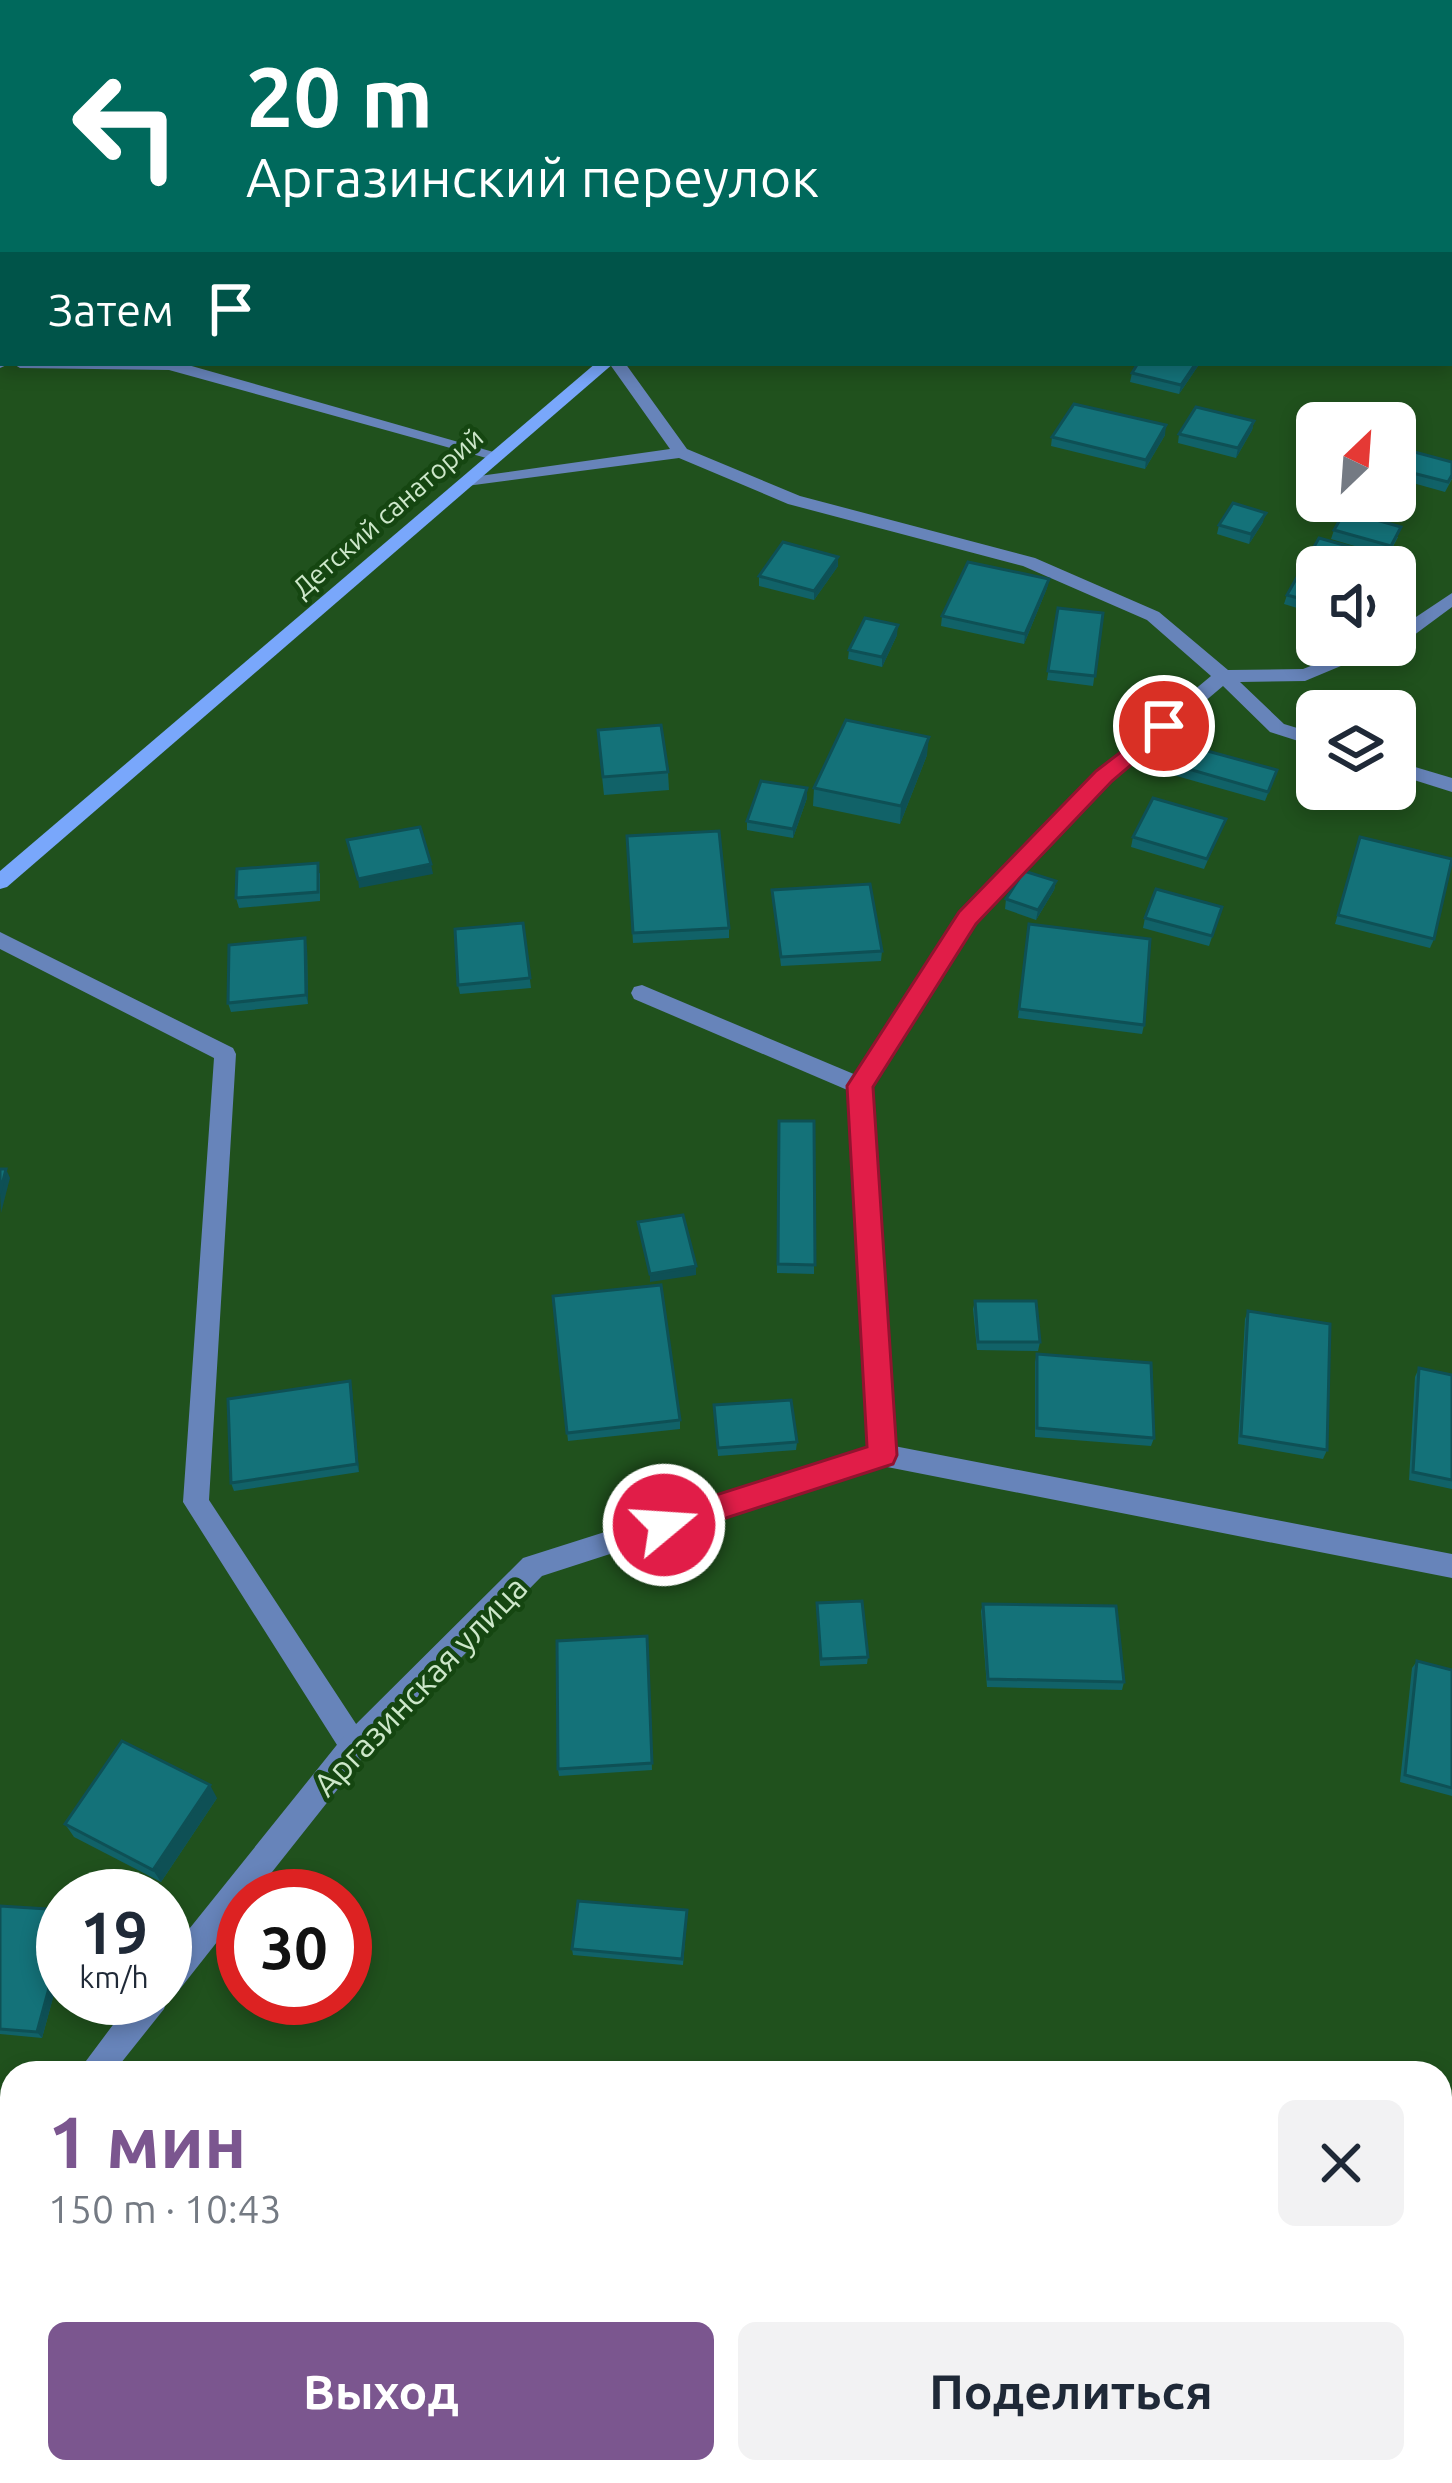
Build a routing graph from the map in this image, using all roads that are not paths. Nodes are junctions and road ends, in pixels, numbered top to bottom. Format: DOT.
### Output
graph roads {
  1 [pos="174,366"];
  2 [pos="602,366"];
  3 [pos="618,366"];
  4 [pos="681,453"];
  5 [pos="496,455"];
  6 [pos="465,483"];
  7 [pos="1452,598"];
  8 [pos="1416,625"];
  9 [pos="1328,666"];
  10 [pos="1223,676"];
  11 [pos="1296,734"];
  12 [pos="1416,773"];
  13 [pos="1452,785"];
  14 [pos="0,882"];
  15 [pos="0,940"];
  16 [pos="642,993"];
  17 [pos="860,1086"];
  18 [pos="883,1455"];
  19 [pos="1452,1566"];
  20 [pos="354,1746"];
  21 [pos="192,1949"];
  22 [pos="131,2025"];
  23 [pos="103,2061"];
  1 -- 5 [label="street"];
  2 -- 5 [label="main road, Детский санаторий"];
  3 -- 4 [label="street"];
  4 -- 6 [label="street"];
  4 -- 10 [label="street"];
  5 -- 6 [label="main road, Детский санаторий"];
  6 -- 14 [label="main road, Детский санаторий"];
  7 -- 8 [label="street"];
  9 -- 10 [label="street"];
  10 -- 11 [label="street"];
  10 -- 17 [label="street"];
  12 -- 13 [label="street"];
  15 -- 20 [label="street"];
  16 -- 17 [label="street"];
  17 -- 18 [label="street"];
  18 -- 19 [label="street, Аргазинская улица"];
  18 -- 20 [label="street, Аргазинская улица"];
  20 -- 21 [label="street, Аргазинская улица"];
  22 -- 23 [label="street"];
}
